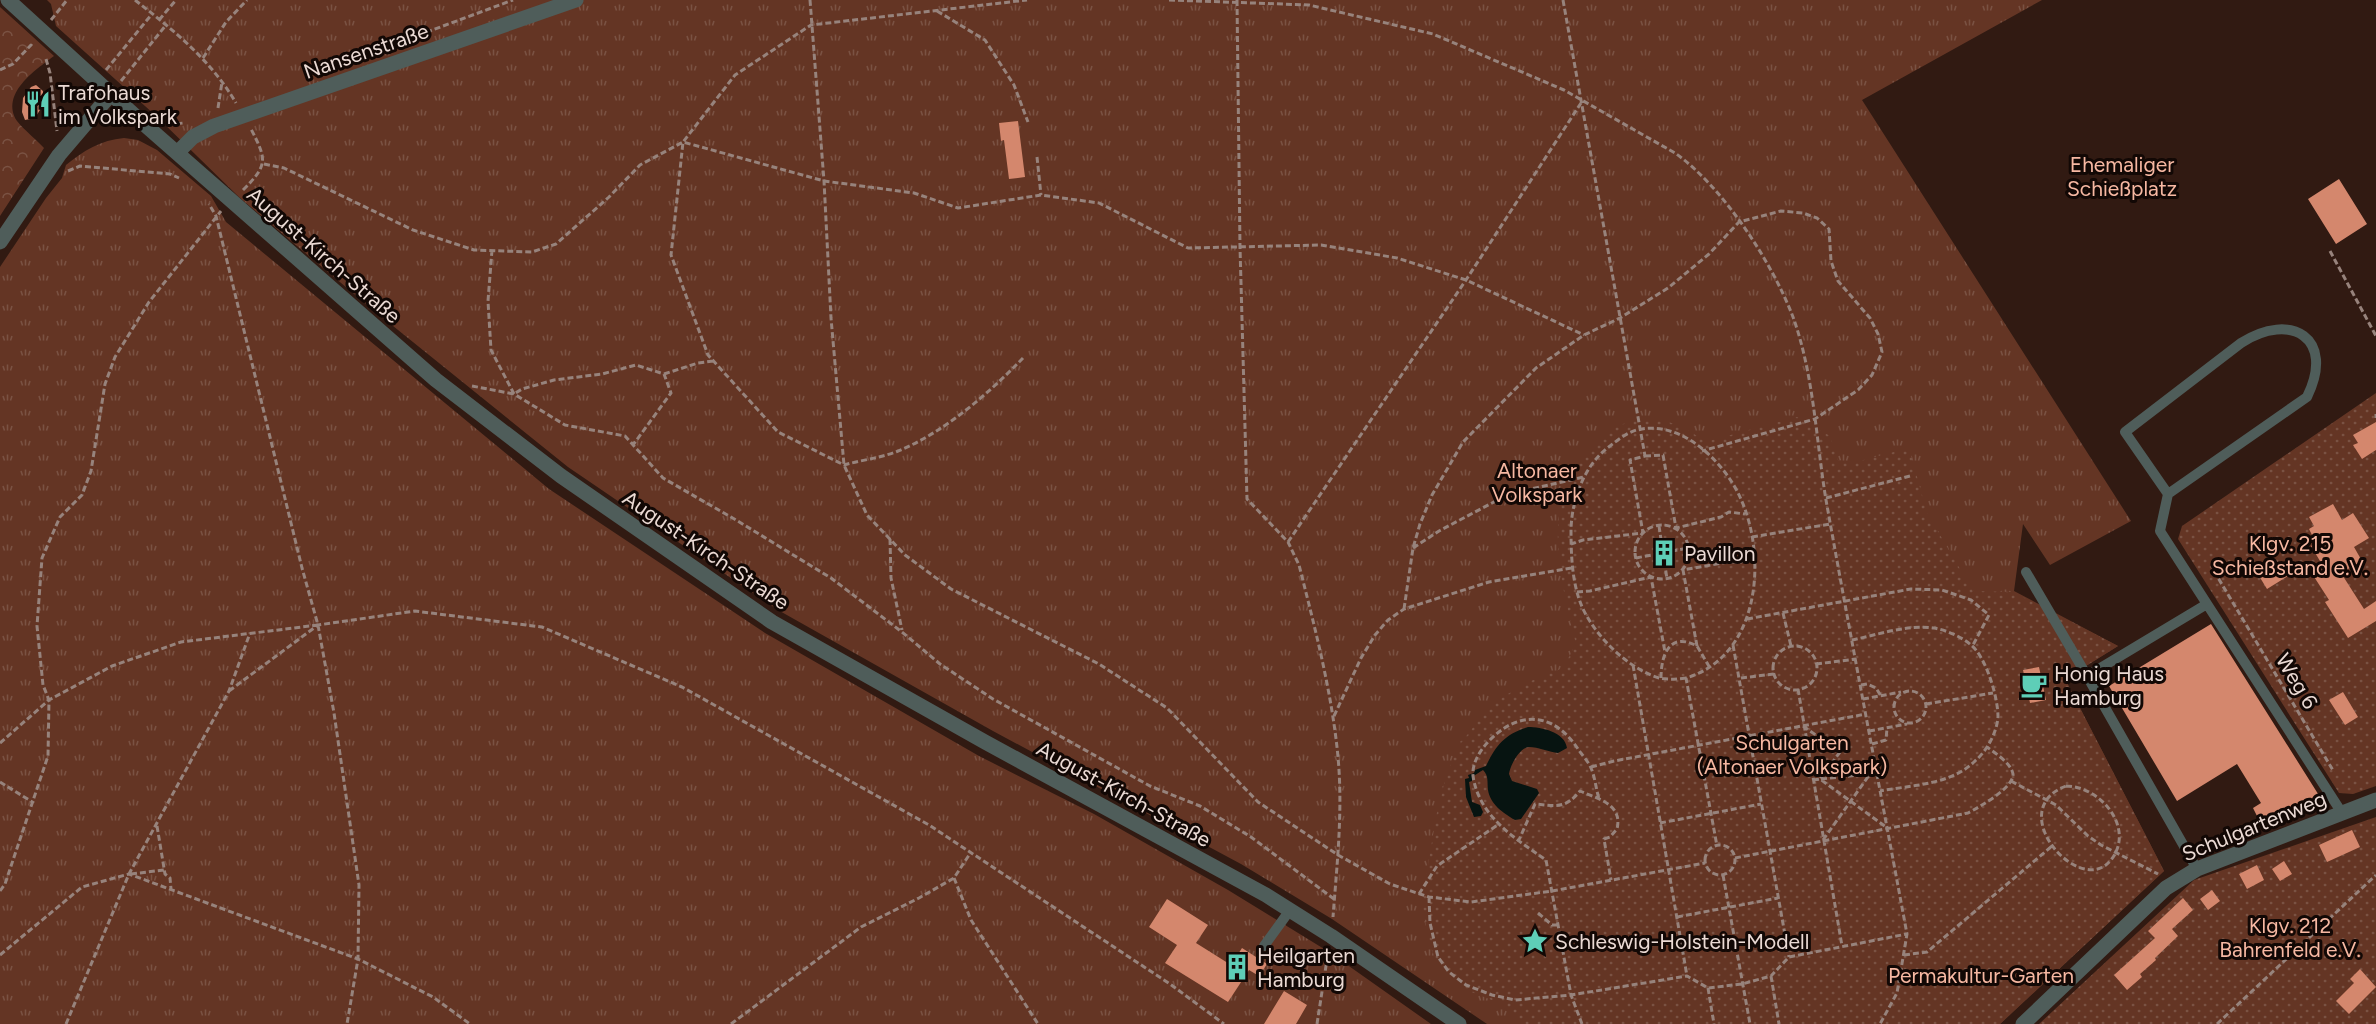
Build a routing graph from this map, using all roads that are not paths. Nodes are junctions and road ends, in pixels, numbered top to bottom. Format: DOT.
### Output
graph roads {
  1 [pos="8,0"];
  2 [pos="576,0"];
  3 [pos="111,94"];
  4 [pos="177,153"];
  5 [pos="0,242"];
  6 [pos="2168,494"];
  7 [pos="2026,572"];
  8 [pos="2207,604"];
  9 [pos="2087,676"];
  10 [pos="2376,800"];
  11 [pos="2342,813"];
  12 [pos="2197,869"];
  13 [pos="1290,910"];
  14 [pos="1264,946"];
  15 [pos="1459,1024"];
  16 [pos="2023,1024"];
  1 -- 3 [label="street, August-Kirch-Straße"];
  2 -- 4 [label="street, Nansenstraße"];
  3 -- 4 [label="street, August-Kirch-Straße"];
  3 -- 5 [label="street"];
  4 -- 13 [label="street, August-Kirch-Straße"];
  6 -- 6 [label="lane"];
  6 -- 8 [label="lane"];
  7 -- 9 [label="lane"];
  8 -- 9 [label="lane"];
  8 -- 11 [label="lane"];
  9 -- 12 [label="lane"];
  10 -- 11 [label="street, Schulgartenweg"];
  11 -- 12 [label="street, Schulgartenweg"];
  12 -- 16 [label="street, Schulgartenweg"];
  13 -- 14 [label="lane"];
  13 -- 15 [label="street, August-Kirch-Straße"];
}
